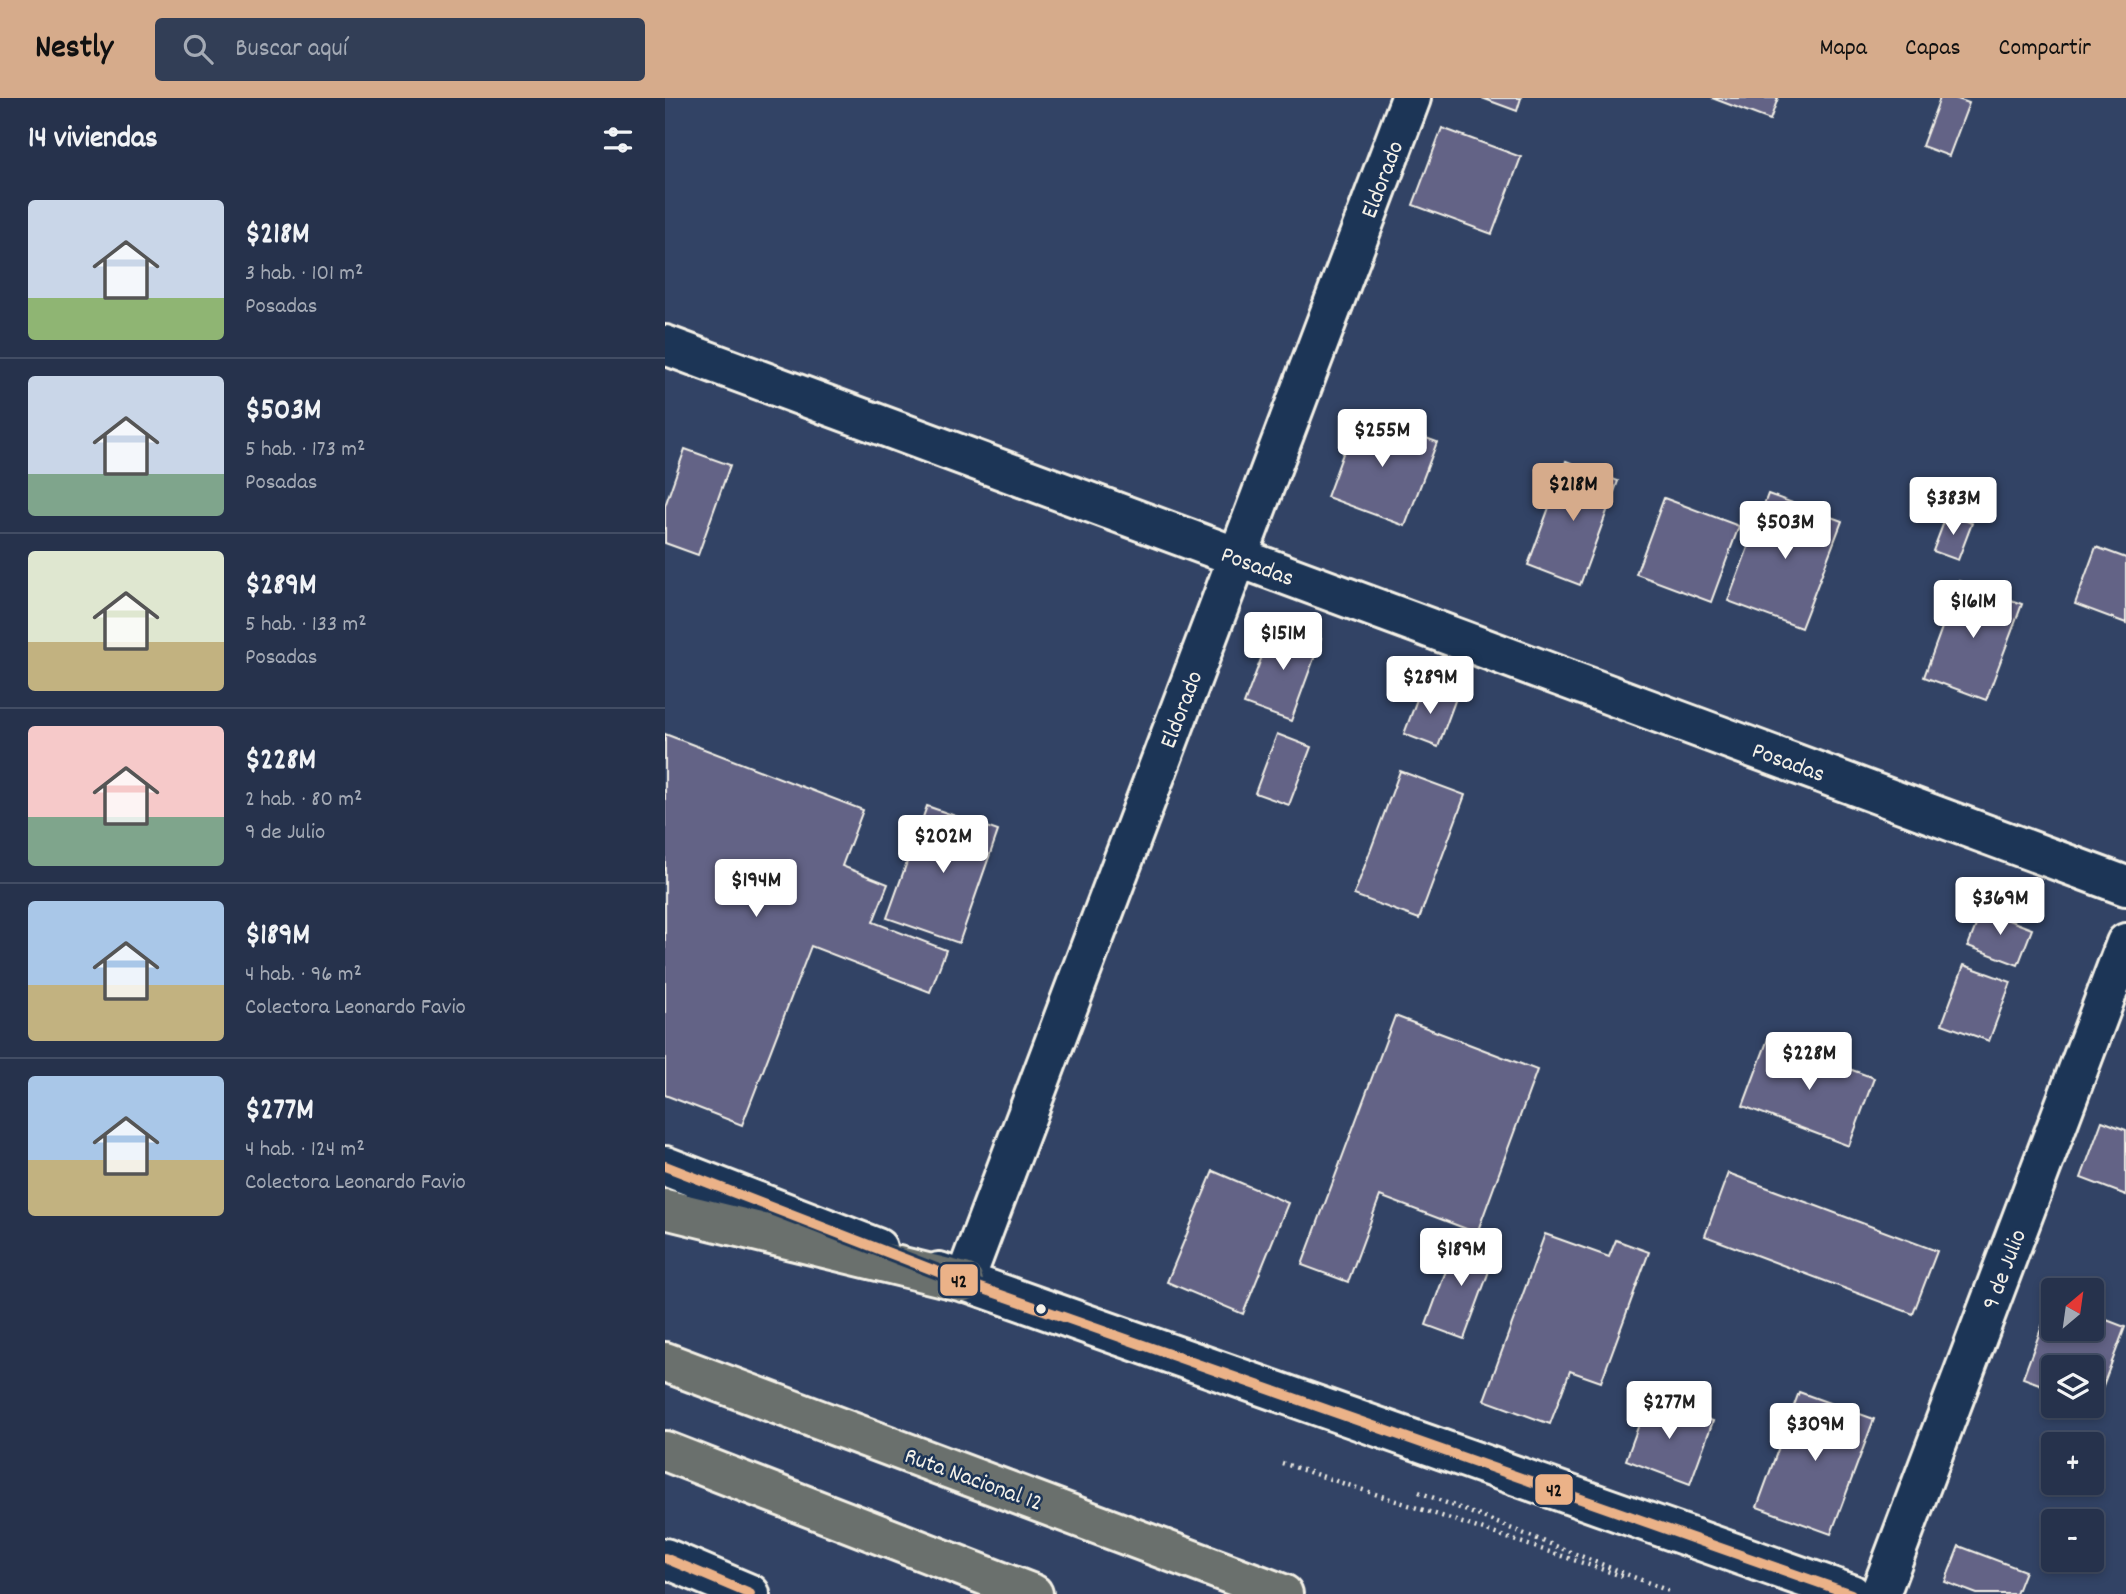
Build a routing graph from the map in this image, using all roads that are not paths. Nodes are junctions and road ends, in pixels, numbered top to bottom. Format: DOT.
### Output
graph roads {
  1 [pos="1411,98"];
  2 [pos="665,345"];
  3 [pos="1238,558"];
  4 [pos="2126,886"];
  5 [pos="2126,943"];
  6 [pos="665,1166"];
  7 [pos="665,1209"];
  8 [pos="964,1282"];
  9 [pos="665,1362"];
  10 [pos="665,1451"];
  11 [pos="665,1558"];
  12 [pos="750,1594"];
  13 [pos="1033,1594"];
  14 [pos="1283,1594"];
  15 [pos="1851,1594"];
  16 [pos="1880,1594"];
  1 -- 3 [label="street, Eldorado"];
  2 -- 3 [label="street, Posadas"];
  3 -- 4 [label="street, Posadas"];
  3 -- 8 [label="street, Eldorado"];
  5 -- 16 [label="street, 9 de Julio"];
  6 -- 8 [label="street"];
  7 -- 8 [label="highway"];
  8 -- 15 [label="street"];
  9 -- 14 [label="highway, Ruta Nacional 12"];
  10 -- 13 [label="highway"];
  11 -- 12 [label="street"];
}
